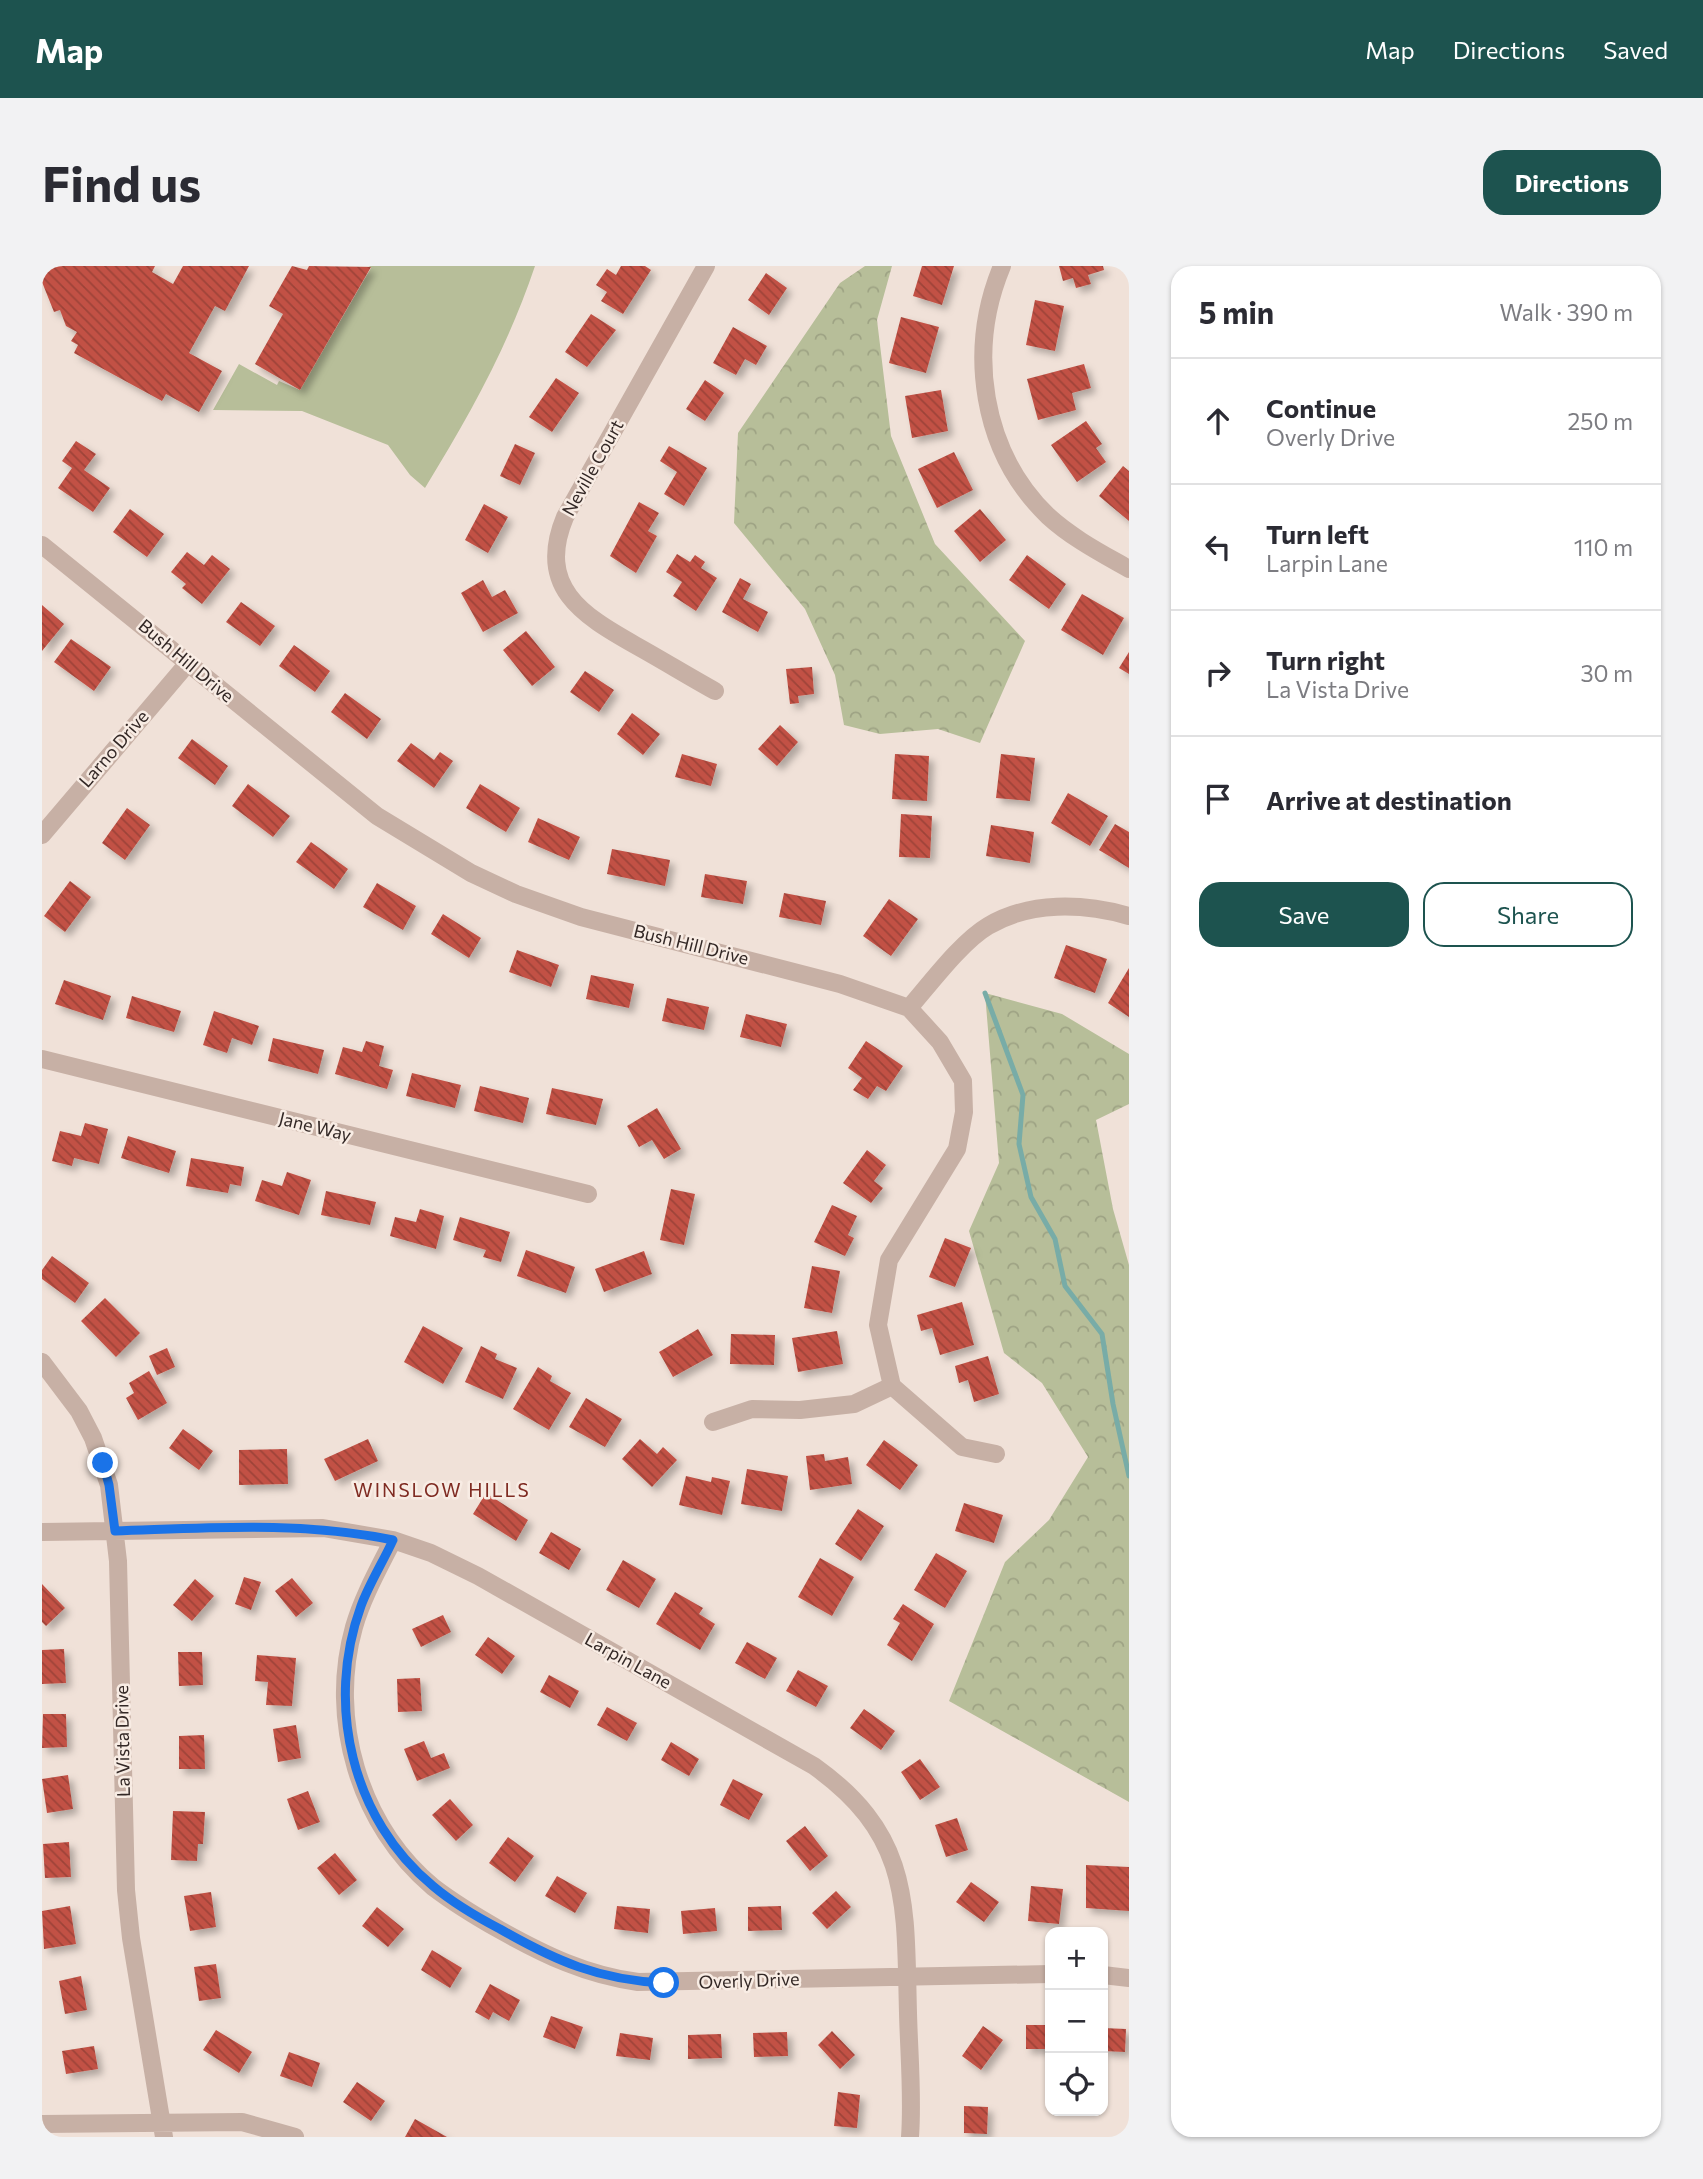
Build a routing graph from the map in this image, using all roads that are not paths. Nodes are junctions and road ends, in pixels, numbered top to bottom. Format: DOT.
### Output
graph roads {
  1 [pos="706,266"];
  2 [pos="1002,266"];
  3 [pos="42,545"];
  4 [pos="1129,569"];
  5 [pos="188,663"];
  6 [pos="715,691"];
  7 [pos="42,835"];
  8 [pos="1129,916"];
  9 [pos="909,1008"];
  10 [pos="42,1059"];
  11 [pos="588,1194"];
  12 [pos="42,1362"];
  13 [pos="892,1386"];
  14 [pos="713,1422"];
  15 [pos="996,1454"];
  16 [pos="115,1531"];
  17 [pos="42,1532"];
  18 [pos="393,1540"];
  19 [pos="1045,1974"];
  20 [pos="1108,1976"];
  21 [pos="907,1978"];
  22 [pos="1129,1978"];
  23 [pos="42,2124"];
  24 [pos="163,2129"];
  25 [pos="295,2137"];
  26 [pos="910,2137"];
  1 -- 6 [label="street, Neville Court"];
  2 -- 4 [label="street"];
  3 -- 5 [label="street, Bush Hill Drive"];
  5 -- 7 [label="street, Larno Drive"];
  5 -- 9 [label="street, Bush Hill Drive"];
  8 -- 9 [label="street"];
  9 -- 13 [label="street, Bush Hill Drive"];
  10 -- 11 [label="street, Jane Way"];
  12 -- 16 [label="street, La Vista Drive"];
  13 -- 14 [label="street"];
  13 -- 15 [label="street"];
  16 -- 17 [label="street, Larpin Lane"];
  16 -- 18 [label="street, Larpin Lane"];
  16 -- 24 [label="street, La Vista Drive"];
  18 -- 21 [label="street, Larpin Lane"];
  18 -- 21 [label="street, Overly Drive"];
  19 -- 21 [label="street, Overly Drive"];
  20 -- 22 [label="street"];
  21 -- 26 [label="street, Larpin Lane"];
  23 -- 24 [label="street"];
  24 -- 25 [label="street"];
}
